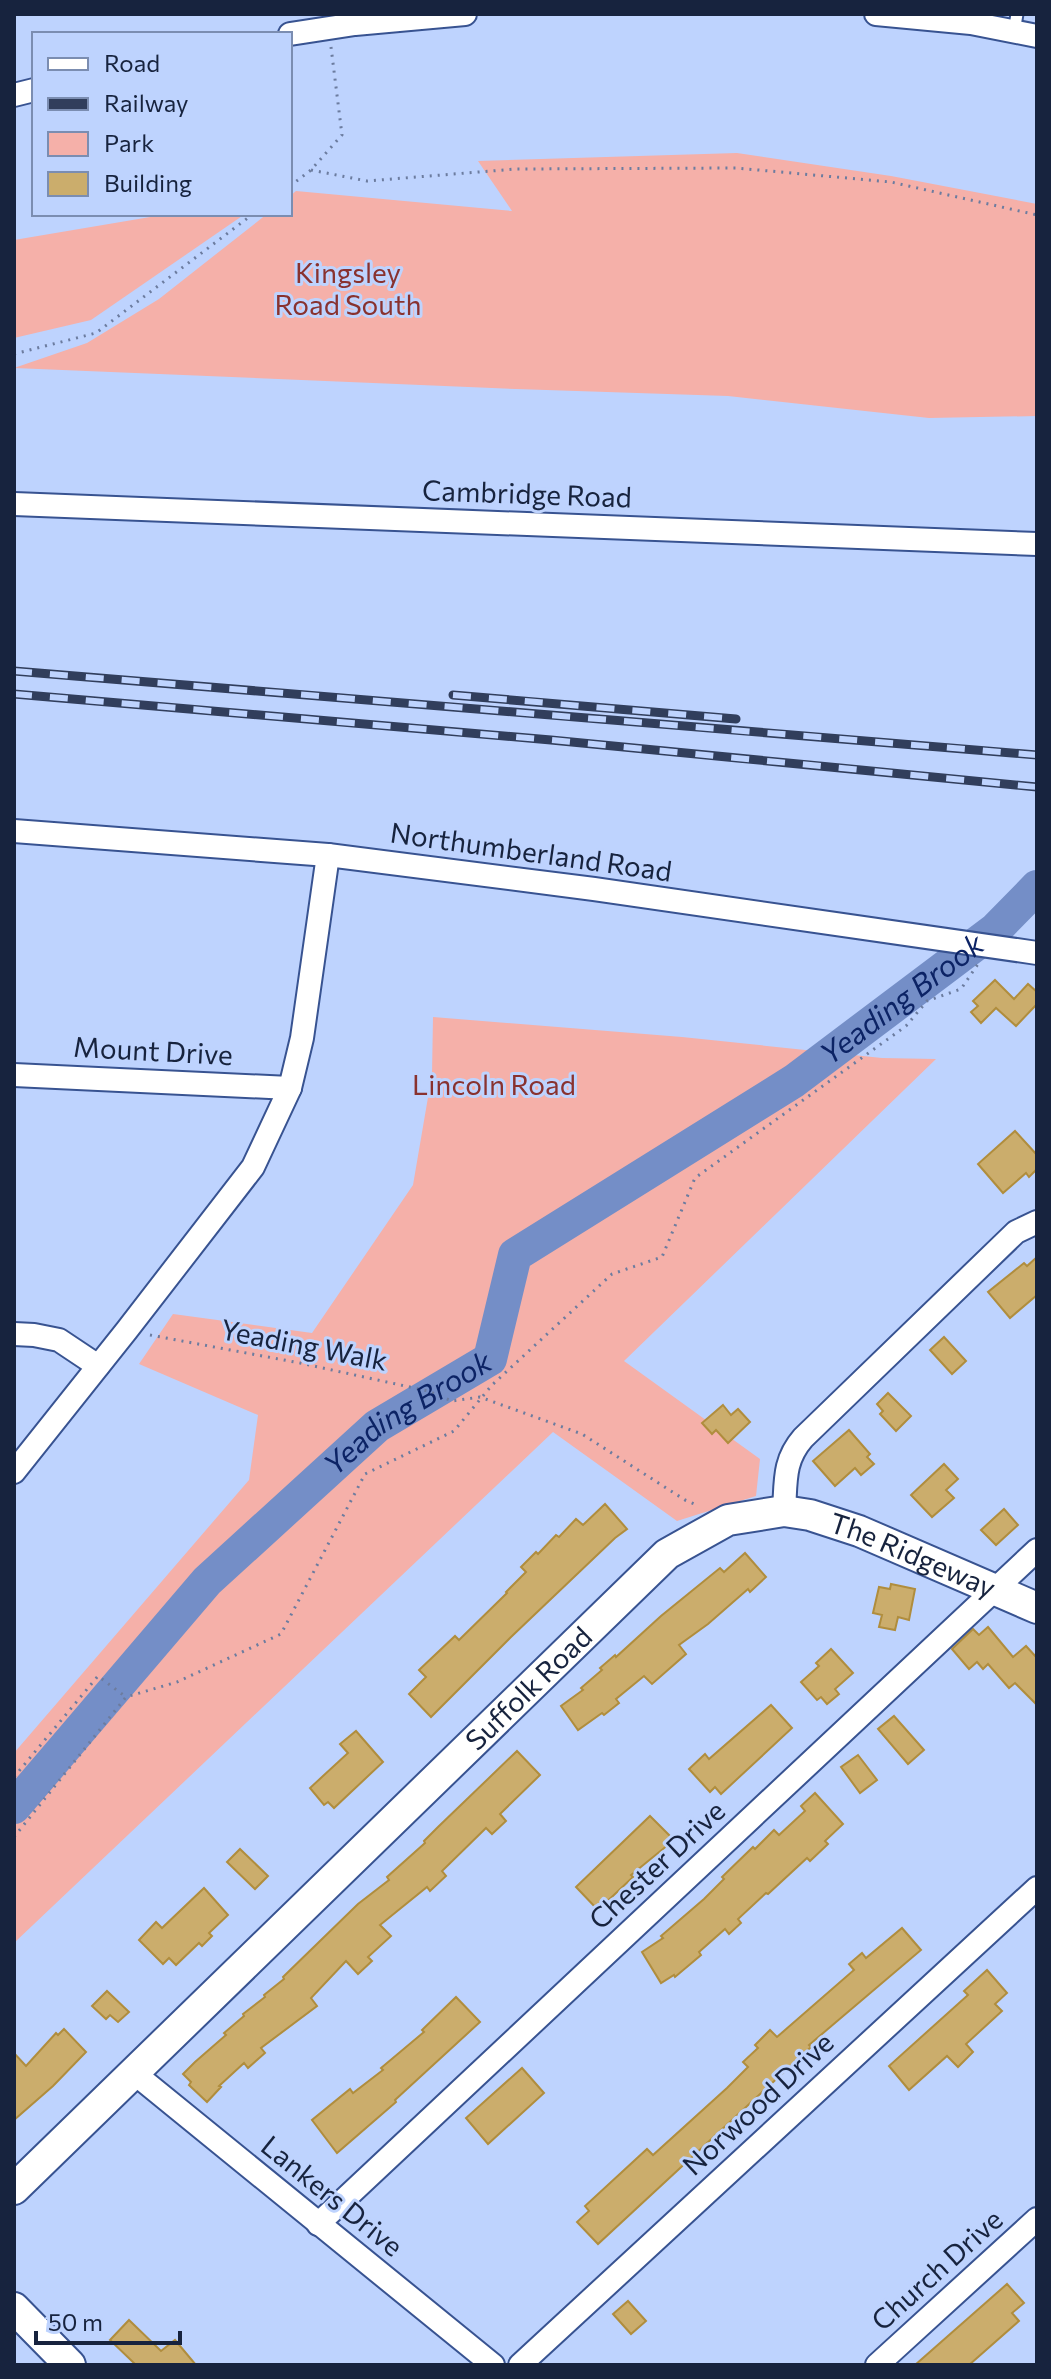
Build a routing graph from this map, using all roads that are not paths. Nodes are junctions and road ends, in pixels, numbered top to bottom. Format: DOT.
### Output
graph roads {
  1 [pos="465,14"];
  2 [pos="876,14"];
  3 [pos="354,19"];
  4 [pos="1016,23"];
  5 [pos="292,34"];
  6 [pos="1037,36"];
  7 [pos="14,504"];
  8 [pos="1037,544"];
  9 [pos="14,831"];
  10 [pos="328,855"];
  11 [pos="1037,953"];
  12 [pos="14,1075"];
  13 [pos="290,1088"];
  14 [pos="1037,1222"];
  15 [pos="14,1334"];
  16 [pos="98,1366"];
  17 [pos="14,1472"];
  18 [pos="784,1511"];
  19 [pos="1037,1550"];
  20 [pos="995,1590"];
  21 [pos="1037,1608"];
  22 [pos="1037,1888"];
  23 [pos="134,2073"];
  24 [pos="14,2189"];
  25 [pos="1037,2219"];
  26 [pos="318,2224"];
  27 [pos="14,2308"];
  28 [pos="70,2365"];
  29 [pos="493,2365"];
  30 [pos="520,2365"];
  31 [pos="877,2365"];
  1 -- 3 [label="street"];
  2 -- 4 [label="street"];
  3 -- 5 [label="street"];
  4 -- 6 [label="street"];
  7 -- 8 [label="street, Cambridge Road"];
  9 -- 10 [label="street, Northumberland Road"];
  10 -- 11 [label="street, Northumberland Road"];
  10 -- 13 [label="street"];
  12 -- 13 [label="street, Mount Drive"];
  13 -- 16 [label="street"];
  14 -- 18 [label="street"];
  15 -- 16 [label="street"];
  16 -- 17 [label="street"];
  18 -- 20 [label="street, The Ridgeway"];
  18 -- 23 [label="street, Suffolk Road"];
  19 -- 20 [label="street, Chester Drive"];
  20 -- 21 [label="street, The Ridgeway"];
  20 -- 26 [label="street, Chester Drive"];
  22 -- 30 [label="street, Norwood Drive"];
  23 -- 24 [label="street, Suffolk Road"];
  23 -- 26 [label="street, Lankers Drive"];
  25 -- 31 [label="street, Church Drive"];
  26 -- 29 [label="street, Lankers Drive"];
  27 -- 28 [label="street"];
}
